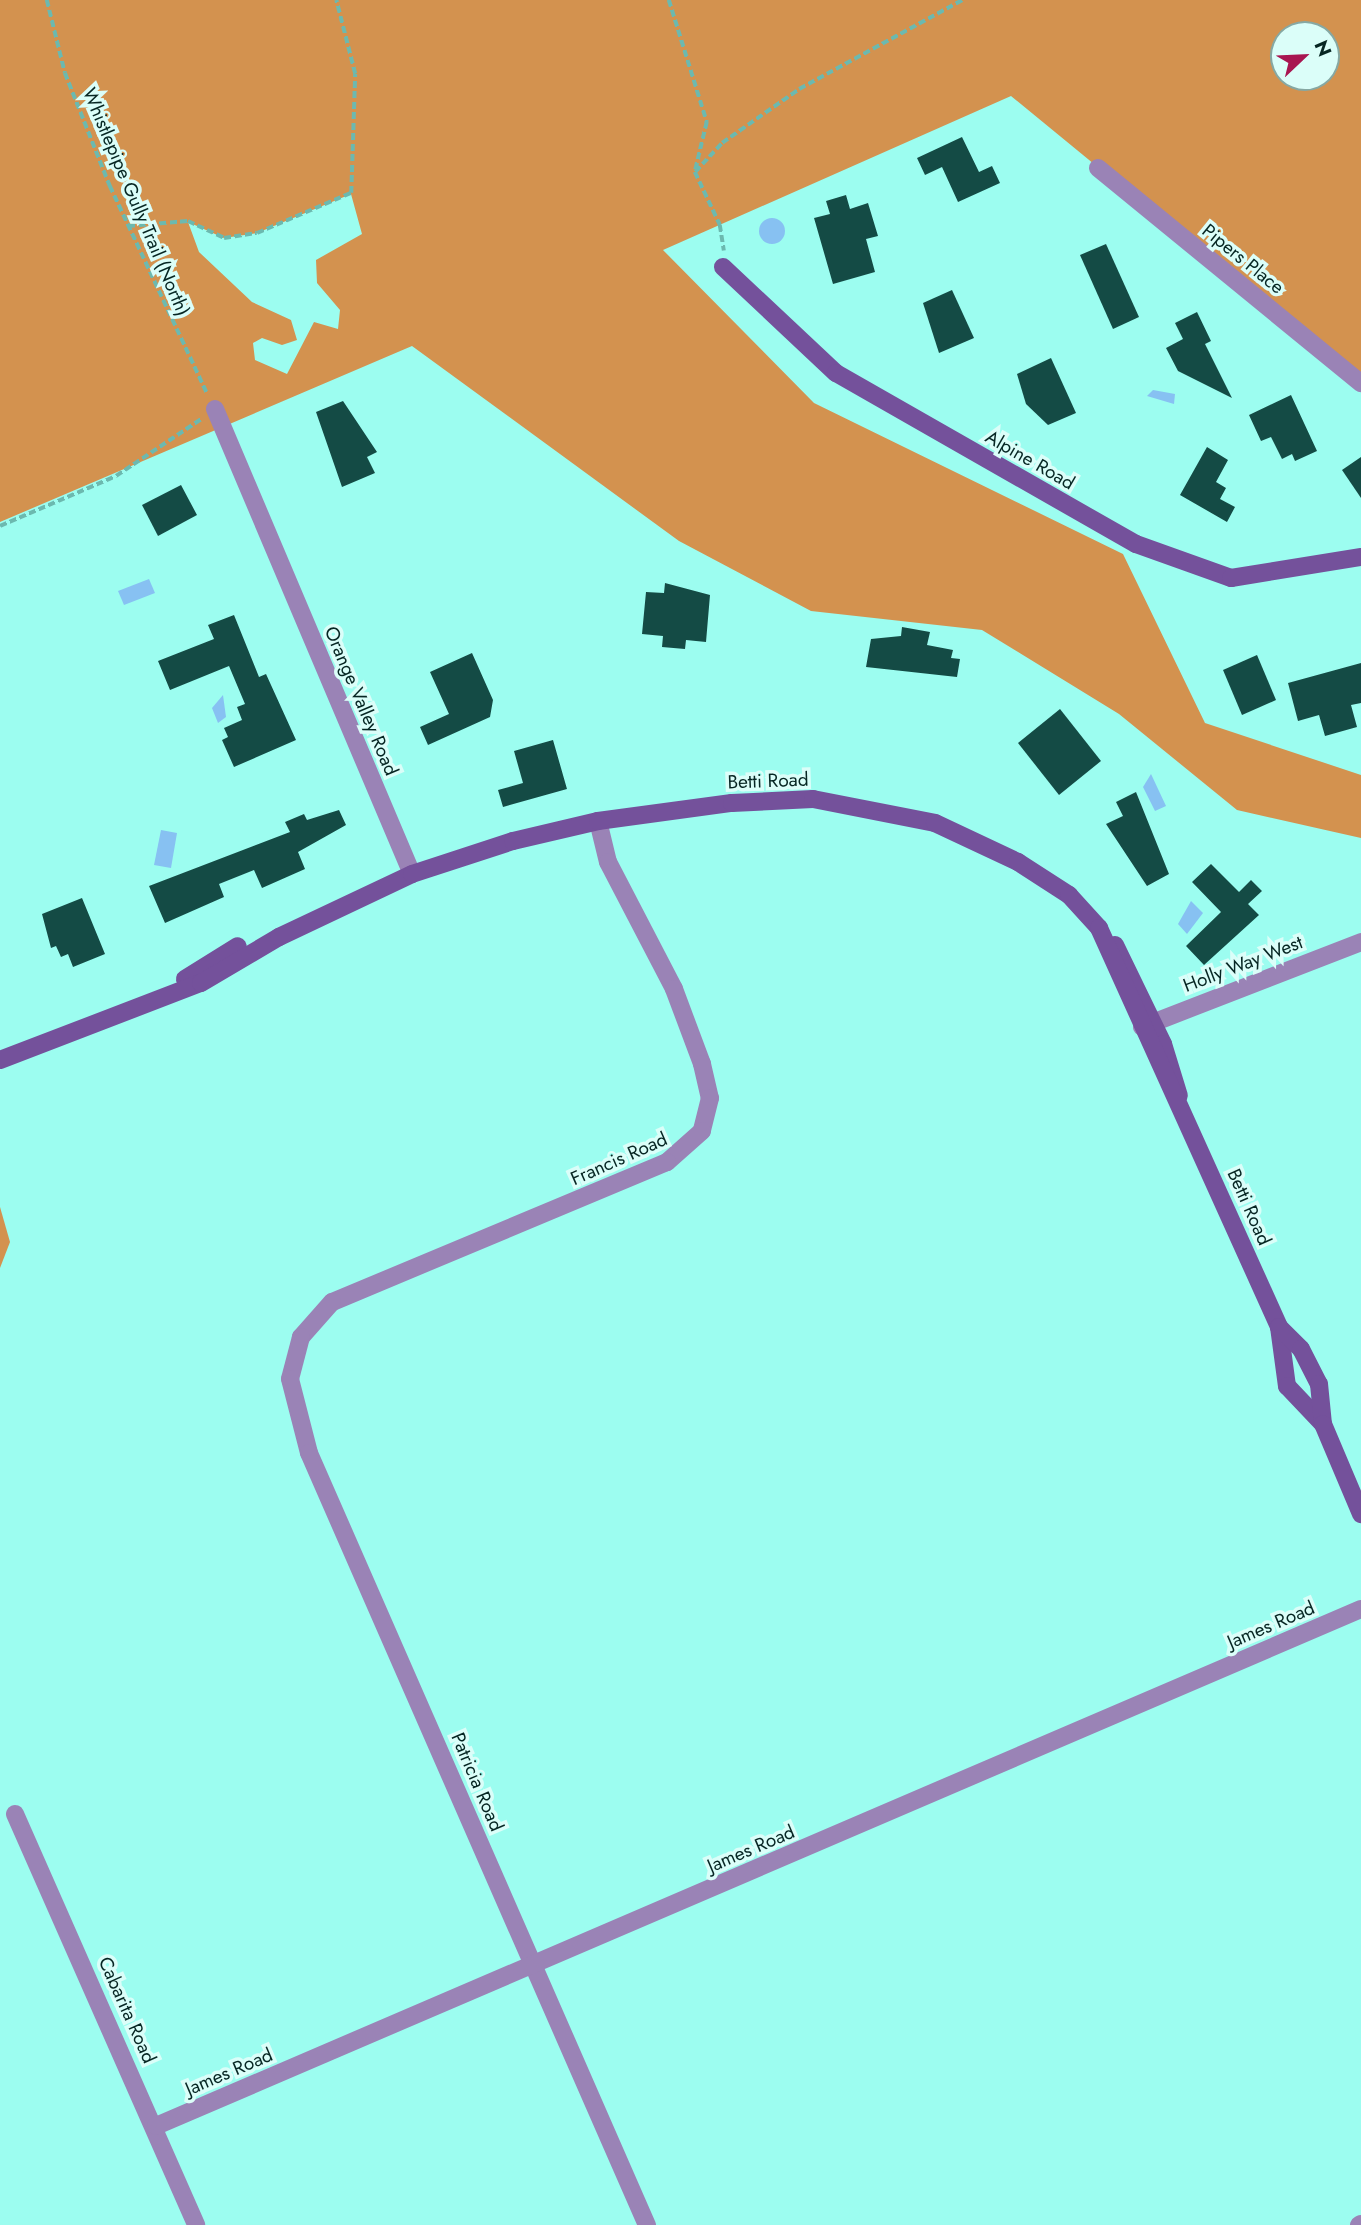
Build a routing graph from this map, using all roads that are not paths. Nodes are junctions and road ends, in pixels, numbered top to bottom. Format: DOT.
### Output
graph roads {
  1 [pos="1097,168"];
  2 [pos="723,267"];
  3 [pos="1361,383"];
  4 [pos="215,409"];
  5 [pos="1361,557"];
  6 [pos="598,821"];
  7 [pos="412,874"];
  8 [pos="1361,942"];
  9 [pos="1148,1025"];
  10 [pos="0,1060"];
  11 [pos="1279,1327"];
  12 [pos="295,1351"];
  13 [pos="1323,1424"];
  14 [pos="1361,1514"];
  15 [pos="1361,1609"];
  16 [pos="15,1814"];
  17 [pos="533,1966"];
  18 [pos="156,2126"];
  19 [pos="196,2225"];
  20 [pos="647,2225"];
  1 -- 3 [label="street, Pipers Place"];
  2 -- 5 [label="street, Alpine Road"];
  4 -- 7 [label="street, Orange Valley Road"];
  6 -- 7 [label="street, Betti Road"];
  6 -- 9 [label="street, Betti Road"];
  6 -- 12 [label="street, Francis Road"];
  7 -- 10 [label="street"];
  8 -- 9 [label="street, Holly Way West"];
  9 -- 11 [label="street, Betti Road"];
  11 -- 13 [label="street, Betti Road"];
  11 -- 13 [label="street, Betti Road"];
  12 -- 17 [label="street, Patricia Road"];
  13 -- 14 [label="street, Betti Road"];
  15 -- 17 [label="street, James Road"];
  16 -- 18 [label="street, Cabarita Road"];
  17 -- 18 [label="street, James Road"];
  17 -- 20 [label="street, Patricia Road"];
  18 -- 19 [label="street, Cabarita Road"];
}
